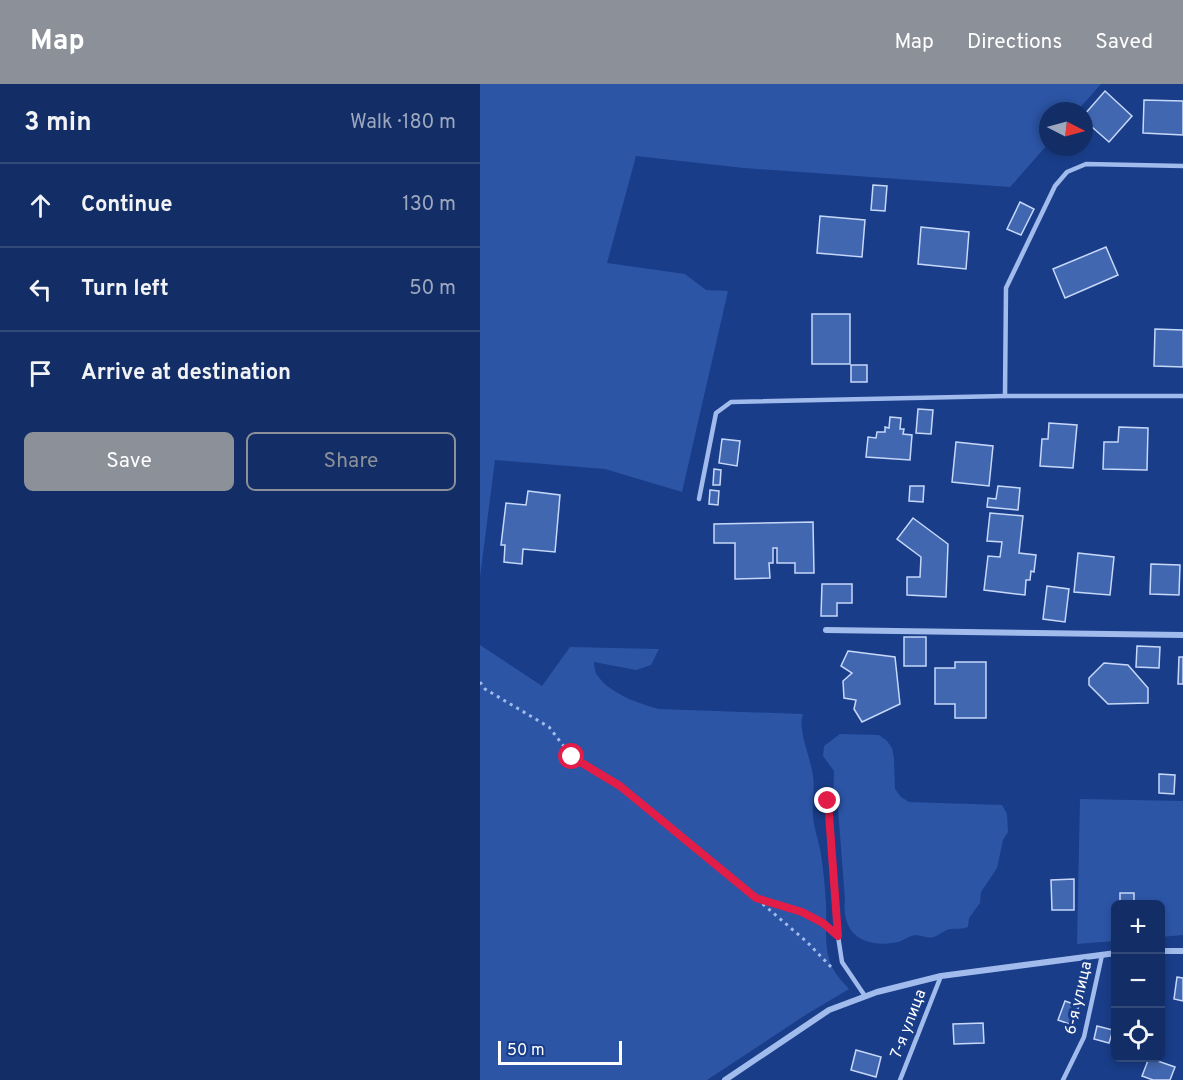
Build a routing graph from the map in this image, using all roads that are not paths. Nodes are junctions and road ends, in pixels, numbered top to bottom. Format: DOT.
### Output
graph roads {
  1 [pos="1183,166"];
  2 [pos="1005,396"];
  3 [pos="1183,396"];
  4 [pos="699,499"];
  5 [pos="826,630"];
  6 [pos="1183,634"];
  7 [pos="828,801"];
  8 [pos="1165,951"];
  9 [pos="1183,951"];
  10 [pos="1111,952"];
  11 [pos="1102,953"];
  12 [pos="941,976"];
  13 [pos="865,996"];
  14 [pos="725,1080"];
  15 [pos="900,1080"];
  16 [pos="1063,1080"];
  1 -- 2 [label="lane"];
  2 -- 3 [label="lane"];
  2 -- 4 [label="lane"];
  5 -- 6 [label="street"];
  7 -- 13 [label="lane"];
  8 -- 9 [label="street"];
  10 -- 11 [label="street"];
  11 -- 12 [label="street"];
  11 -- 16 [label="lane, 6-я улица"];
  12 -- 13 [label="street"];
  12 -- 15 [label="lane, 7-я улица"];
  13 -- 14 [label="street"];
}
